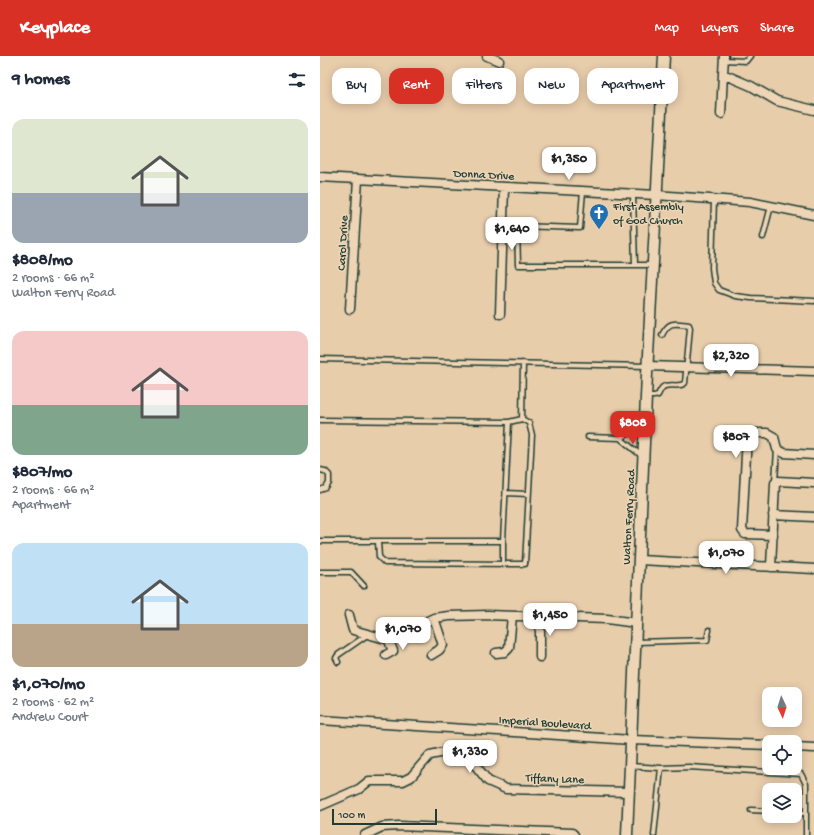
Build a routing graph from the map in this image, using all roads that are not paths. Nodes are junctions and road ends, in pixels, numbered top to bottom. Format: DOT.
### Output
graph roads {
  1 [pos="486,56"];
  2 [pos="664,56"];
  3 [pos="750,56"];
  4 [pos="724,58"];
  5 [pos="499,61"];
  6 [pos="723,74"];
  7 [pos="814,110"];
  8 [pos="722,114"];
  9 [pos="320,177"];
  10 [pos="358,179"];
  11 [pos="504,187"];
  12 [pos="583,191"];
  13 [pos="633,195"];
  14 [pos="656,195"];
  15 [pos="714,200"];
  16 [pos="771,206"];
  17 [pos="814,215"];
  18 [pos="763,237"];
  19 [pos="502,238"];
  20 [pos="517,238"];
  21 [pos="635,265"];
  22 [pos="653,265"];
  23 [pos="814,301"];
  24 [pos="350,309"];
  25 [pos="500,314"];
  26 [pos="662,335"];
  27 [pos="320,360"];
  28 [pos="523,363"];
  29 [pos="648,366"];
  30 [pos="687,367"];
  31 [pos="814,371"];
  32 [pos="646,396"];
  33 [pos="320,420"];
  34 [pos="522,420"];
  35 [pos="509,422"];
  36 [pos="645,431"];
  37 [pos="588,437"];
  38 [pos="620,438"];
  39 [pos="777,449"];
  40 [pos="814,455"];
  41 [pos="643,458"];
  42 [pos="320,470"];
  43 [pos="775,483"];
  44 [pos="814,483"];
  45 [pos="320,490"];
  46 [pos="506,493"];
  47 [pos="528,494"];
  48 [pos="773,515"];
  49 [pos="814,516"];
  50 [pos="773,535"];
  51 [pos="504,541"];
  52 [pos="320,542"];
  53 [pos="378,542"];
  54 [pos="639,560"];
  55 [pos="502,564"];
  56 [pos="771,567"];
  57 [pos="814,569"];
  58 [pos="320,572"];
  59 [pos="364,586"];
  60 [pos="349,615"];
  61 [pos="512,616"];
  62 [pos="540,617"];
  63 [pos="434,618"];
  64 [pos="636,623"];
  65 [pos="709,630"];
  66 [pos="368,635"];
  67 [pos="388,638"];
  68 [pos="635,642"];
  69 [pos="496,653"];
  70 [pos="431,655"];
  71 [pos="386,656"];
  72 [pos="540,657"];
  73 [pos="338,662"];
  74 [pos="320,720"];
  75 [pos="631,740"];
  76 [pos="762,745"];
  77 [pos="802,747"];
  78 [pos="814,748"];
  79 [pos="630,766"];
  80 [pos="661,768"];
  81 [pos="629,792"];
  82 [pos="320,806"];
  83 [pos="751,810"];
  84 [pos="762,811"];
  85 [pos="802,813"];
  86 [pos="806,813"];
  87 [pos="365,835"];
  88 [pos="574,835"];
  89 [pos="627,835"];
  90 [pos="654,835"];
  91 [pos="806,835"];
  1 -- 5 [label="street"];
  2 -- 14 [label="street, Walton Ferry Road"];
  3 -- 4 [label="lane"];
  4 -- 6 [label="street"];
  6 -- 7 [label="street"];
  6 -- 8 [label="street"];
  9 -- 10 [label="street, Donna Drive"];
  10 -- 11 [label="street, Donna Drive"];
  10 -- 24 [label="street, Carol Drive"];
  11 -- 12 [label="street, Donna Drive"];
  11 -- 19 [label="street"];
  12 -- 13 [label="street, Donna Drive"];
  12 -- 20 [label="lane"];
  13 -- 14 [label="street, Donna Drive"];
  13 -- 21 [label="lane"];
  14 -- 15 [label="street, Donna Drive"];
  14 -- 22 [label="street, Walton Ferry Road"];
  15 -- 16 [label="street, Donna Drive"];
  15 -- 23 [label="lane"];
  16 -- 17 [label="street, Donna Drive"];
  16 -- 18 [label="lane"];
  19 -- 20 [label="lane"];
  19 -- 25 [label="street"];
  20 -- 21 [label="lane"];
  21 -- 22 [label="lane"];
  22 -- 29 [label="street, Walton Ferry Road"];
  26 -- 30 [label="lane"];
  27 -- 28 [label="lane"];
  28 -- 29 [label="lane"];
  28 -- 34 [label="lane"];
  29 -- 30 [label="street"];
  29 -- 32 [label="street, Walton Ferry Road"];
  30 -- 31 [label="street"];
  30 -- 32 [label="lane"];
  32 -- 36 [label="street, Walton Ferry Road"];
  33 -- 35 [label="lane"];
  34 -- 35 [label="lane"];
  34 -- 47 [label="lane"];
  35 -- 46 [label="lane"];
  36 -- 38 [label="lane"];
  36 -- 41 [label="street, Walton Ferry Road"];
  37 -- 38 [label="lane"];
  38 -- 41 [label="lane"];
  39 -- 40 [label="street"];
  39 -- 43 [label="lane"];
  39 -- 50 [label="street"];
  41 -- 54 [label="street, Walton Ferry Road"];
  42 -- 45 [label="lane"];
  43 -- 44 [label="street"];
  43 -- 48 [label="street"];
  46 -- 47 [label="lane"];
  46 -- 51 [label="lane"];
  47 -- 55 [label="lane"];
  48 -- 49 [label="street"];
  48 -- 50 [label="street"];
  50 -- 56 [label="street"];
  51 -- 53 [label="lane"];
  51 -- 55 [label="lane"];
  52 -- 53 [label="lane"];
  53 -- 55 [label="lane"];
  54 -- 56 [label="street"];
  54 -- 64 [label="street, Walton Ferry Road"];
  56 -- 57 [label="street"];
  58 -- 59 [label="lane"];
  60 -- 66 [label="street"];
  61 -- 62 [label="street"];
  61 -- 63 [label="street"];
  61 -- 69 [label="street"];
  62 -- 64 [label="street"];
  62 -- 72 [label="street"];
  63 -- 67 [label="street"];
  63 -- 70 [label="street"];
  64 -- 68 [label="street, Walton Ferry Road"];
  65 -- 68 [label="lane"];
  66 -- 67 [label="street"];
  66 -- 73 [label="lane"];
  67 -- 71 [label="street"];
  68 -- 75 [label="street, Walton Ferry Road"];
  74 -- 75 [label="street, Imperial Boulevard"];
  75 -- 76 [label="street, Imperial Boulevard"];
  75 -- 79 [label="street, Walton Ferry Road"];
  77 -- 78 [label="street"];
  79 -- 80 [label="lane"];
  79 -- 81 [label="street, Walton Ferry Road"];
  80 -- 86 [label="lane"];
  80 -- 90 [label="lane"];
  81 -- 82 [label="street, Tiffany Lane"];
  81 -- 89 [label="street, Walton Ferry Road"];
  83 -- 84 [label="lane"];
  85 -- 86 [label="lane"];
  86 -- 91 [label="lane"];
  87 -- 88 [label="street"];
}
